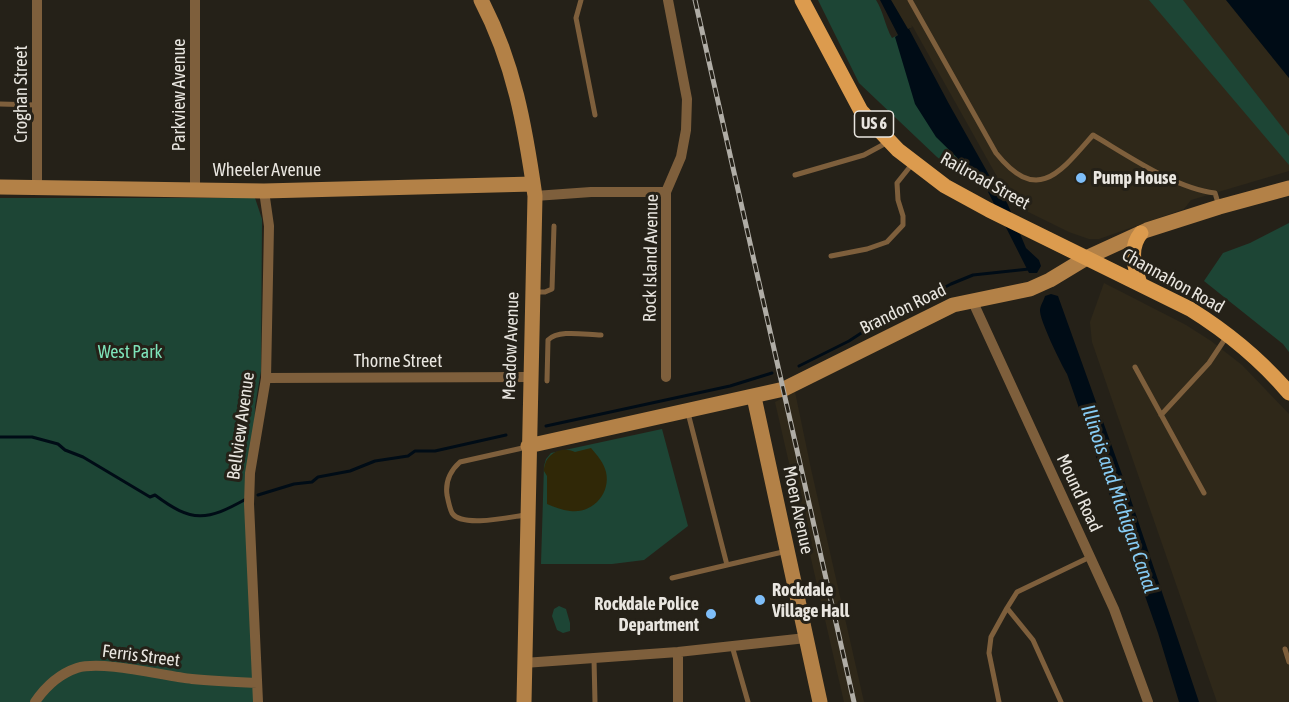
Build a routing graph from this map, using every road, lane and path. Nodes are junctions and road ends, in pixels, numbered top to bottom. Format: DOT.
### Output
graph roads {
  1 [pos="37,0"];
  2 [pos="195,0"];
  3 [pos="481,0"];
  4 [pos="581,0"];
  5 [pos="668,0"];
  6 [pos="802,0"];
  7 [pos="910,0"];
  8 [pos="0,104"];
  9 [pos="37,105"];
  10 [pos="595,115"];
  11 [pos="890,141"];
  12 [pos="915,162"];
  13 [pos="795,175"];
  14 [pos="0,187"];
  15 [pos="38,187"];
  16 [pos="1289,188"];
  17 [pos="195,189"];
  18 [pos="534,190"];
  19 [pos="264,191"];
  20 [pos="666,192"];
  21 [pos="1219,207"];
  22 [pos="554,226"];
  23 [pos="1141,233"];
  24 [pos="831,256"];
  25 [pos="1088,257"];
  26 [pos="1140,284"];
  27 [pos="532,291"];
  28 [pos="972,300"];
  29 [pos="600,335"];
  30 [pos="1227,335"];
  31 [pos="531,348"];
  32 [pos="548,349"];
  33 [pos="1135,368"];
  34 [pos="530,377"];
  35 [pos="666,377"];
  36 [pos="266,378"];
  37 [pos="547,381"];
  38 [pos="1289,393"];
  39 [pos="754,397"];
  40 [pos="688,412"];
  41 [pos="1161,415"];
  42 [pos="528,446"];
  43 [pos="1204,493"];
  44 [pos="527,515"];
  45 [pos="787,551"];
  46 [pos="1090,557"];
  47 [pos="727,566"];
  48 [pos="672,578"];
  49 [pos="1007,608"];
  50 [pos="806,638"];
  51 [pos="732,646"];
  52 [pos="1285,649"];
  53 [pos="678,652"];
  54 [pos="594,658"];
  55 [pos="1289,662"];
  56 [pos="524,663"];
  57 [pos="256,683"];
  58 [pos="35,702"];
  59 [pos="258,702"];
  60 [pos="524,702"];
  61 [pos="595,702"];
  62 [pos="678,702"];
  63 [pos="748,702"];
  64 [pos="820,702"];
  65 [pos="999,702"];
  66 [pos="1061,702"];
  67 [pos="1148,702"];
  1 -- 9 [label="street, Croghan Street"];
  2 -- 17 [label="street, Parkview Avenue"];
  3 -- 18 [label="street, Meadow Avenue"];
  4 -- 10 [label="lane"];
  5 -- 20 [label="street, Rock Island Avenue"];
  6 -- 11 [label="main road, Railroad Street / US 6"];
  7 -- 21 [label="lane"];
  8 -- 9 [label="lane"];
  9 -- 15 [label="street, Croghan Street"];
  11 -- 12 [label="main road, Railroad Street / US 6"];
  11 -- 13 [label="lane"];
  12 -- 24 [label="lane"];
  12 -- 25 [label="main road, Railroad Street / US 6"];
  14 -- 15 [label="street, Wheeler Avenue"];
  15 -- 17 [label="street, Wheeler Avenue"];
  16 -- 21 [label="street, Brandon Road"];
  17 -- 19 [label="street, Wheeler Avenue"];
  18 -- 19 [label="street, Wheeler Avenue"];
  18 -- 20 [label="street, Wheeler Avenue"];
  18 -- 27 [label="street, Meadow Avenue"];
  19 -- 36 [label="street, Bellview Avenue"];
  20 -- 35 [label="street, Rock Island Avenue"];
  21 -- 23 [label="street, Brandon Road"];
  22 -- 27 [label="lane"];
  23 -- 25 [label="street, Brandon Road"];
  23 -- 26 [label="main road"];
  25 -- 26 [label="main road, Channahon Road / US 6"];
  25 -- 28 [label="street, Brandon Road"];
  26 -- 30 [label="main road, Channahon Road / US 6"];
  27 -- 31 [label="street, Meadow Avenue"];
  28 -- 39 [label="street, Brandon Road"];
  28 -- 46 [label="street, Mound Road"];
  29 -- 32 [label="lane"];
  30 -- 38 [label="main road, Channahon Road / US 6"];
  30 -- 41 [label="lane"];
  31 -- 32 [label="lane"];
  31 -- 34 [label="street, Meadow Avenue"];
  32 -- 37 [label="lane"];
  33 -- 41 [label="lane"];
  34 -- 36 [label="street, Thorne Street"];
  34 -- 42 [label="street, Meadow Avenue"];
  36 -- 57 [label="street, Bellview Avenue"];
  39 -- 40 [label="street, Brandon Road"];
  39 -- 45 [label="street, Moen Avenue"];
  40 -- 42 [label="street, Brandon Road"];
  40 -- 47 [label="lane"];
  41 -- 43 [label="lane"];
  42 -- 44 [label="street, Meadow Avenue"];
  42 -- 44 [label="lane"];
  44 -- 56 [label="street, Meadow Avenue"];
  45 -- 47 [label="lane"];
  45 -- 50 [label="street, Moen Avenue"];
  46 -- 49 [label="lane"];
  46 -- 67 [label="street, Mound Road"];
  47 -- 48 [label="lane"];
  49 -- 65 [label="lane"];
  49 -- 66 [label="lane"];
  50 -- 51 [label="street"];
  50 -- 64 [label="street, Moen Avenue"];
  51 -- 53 [label="street"];
  51 -- 63 [label="lane"];
  52 -- 55 [label="lane"];
  53 -- 54 [label="street"];
  53 -- 62 [label="street"];
  54 -- 56 [label="street"];
  54 -- 61 [label="lane"];
  56 -- 60 [label="street, Meadow Avenue"];
  57 -- 58 [label="street, Ferris Street"];
  57 -- 59 [label="street, Bellview Avenue"];
}
